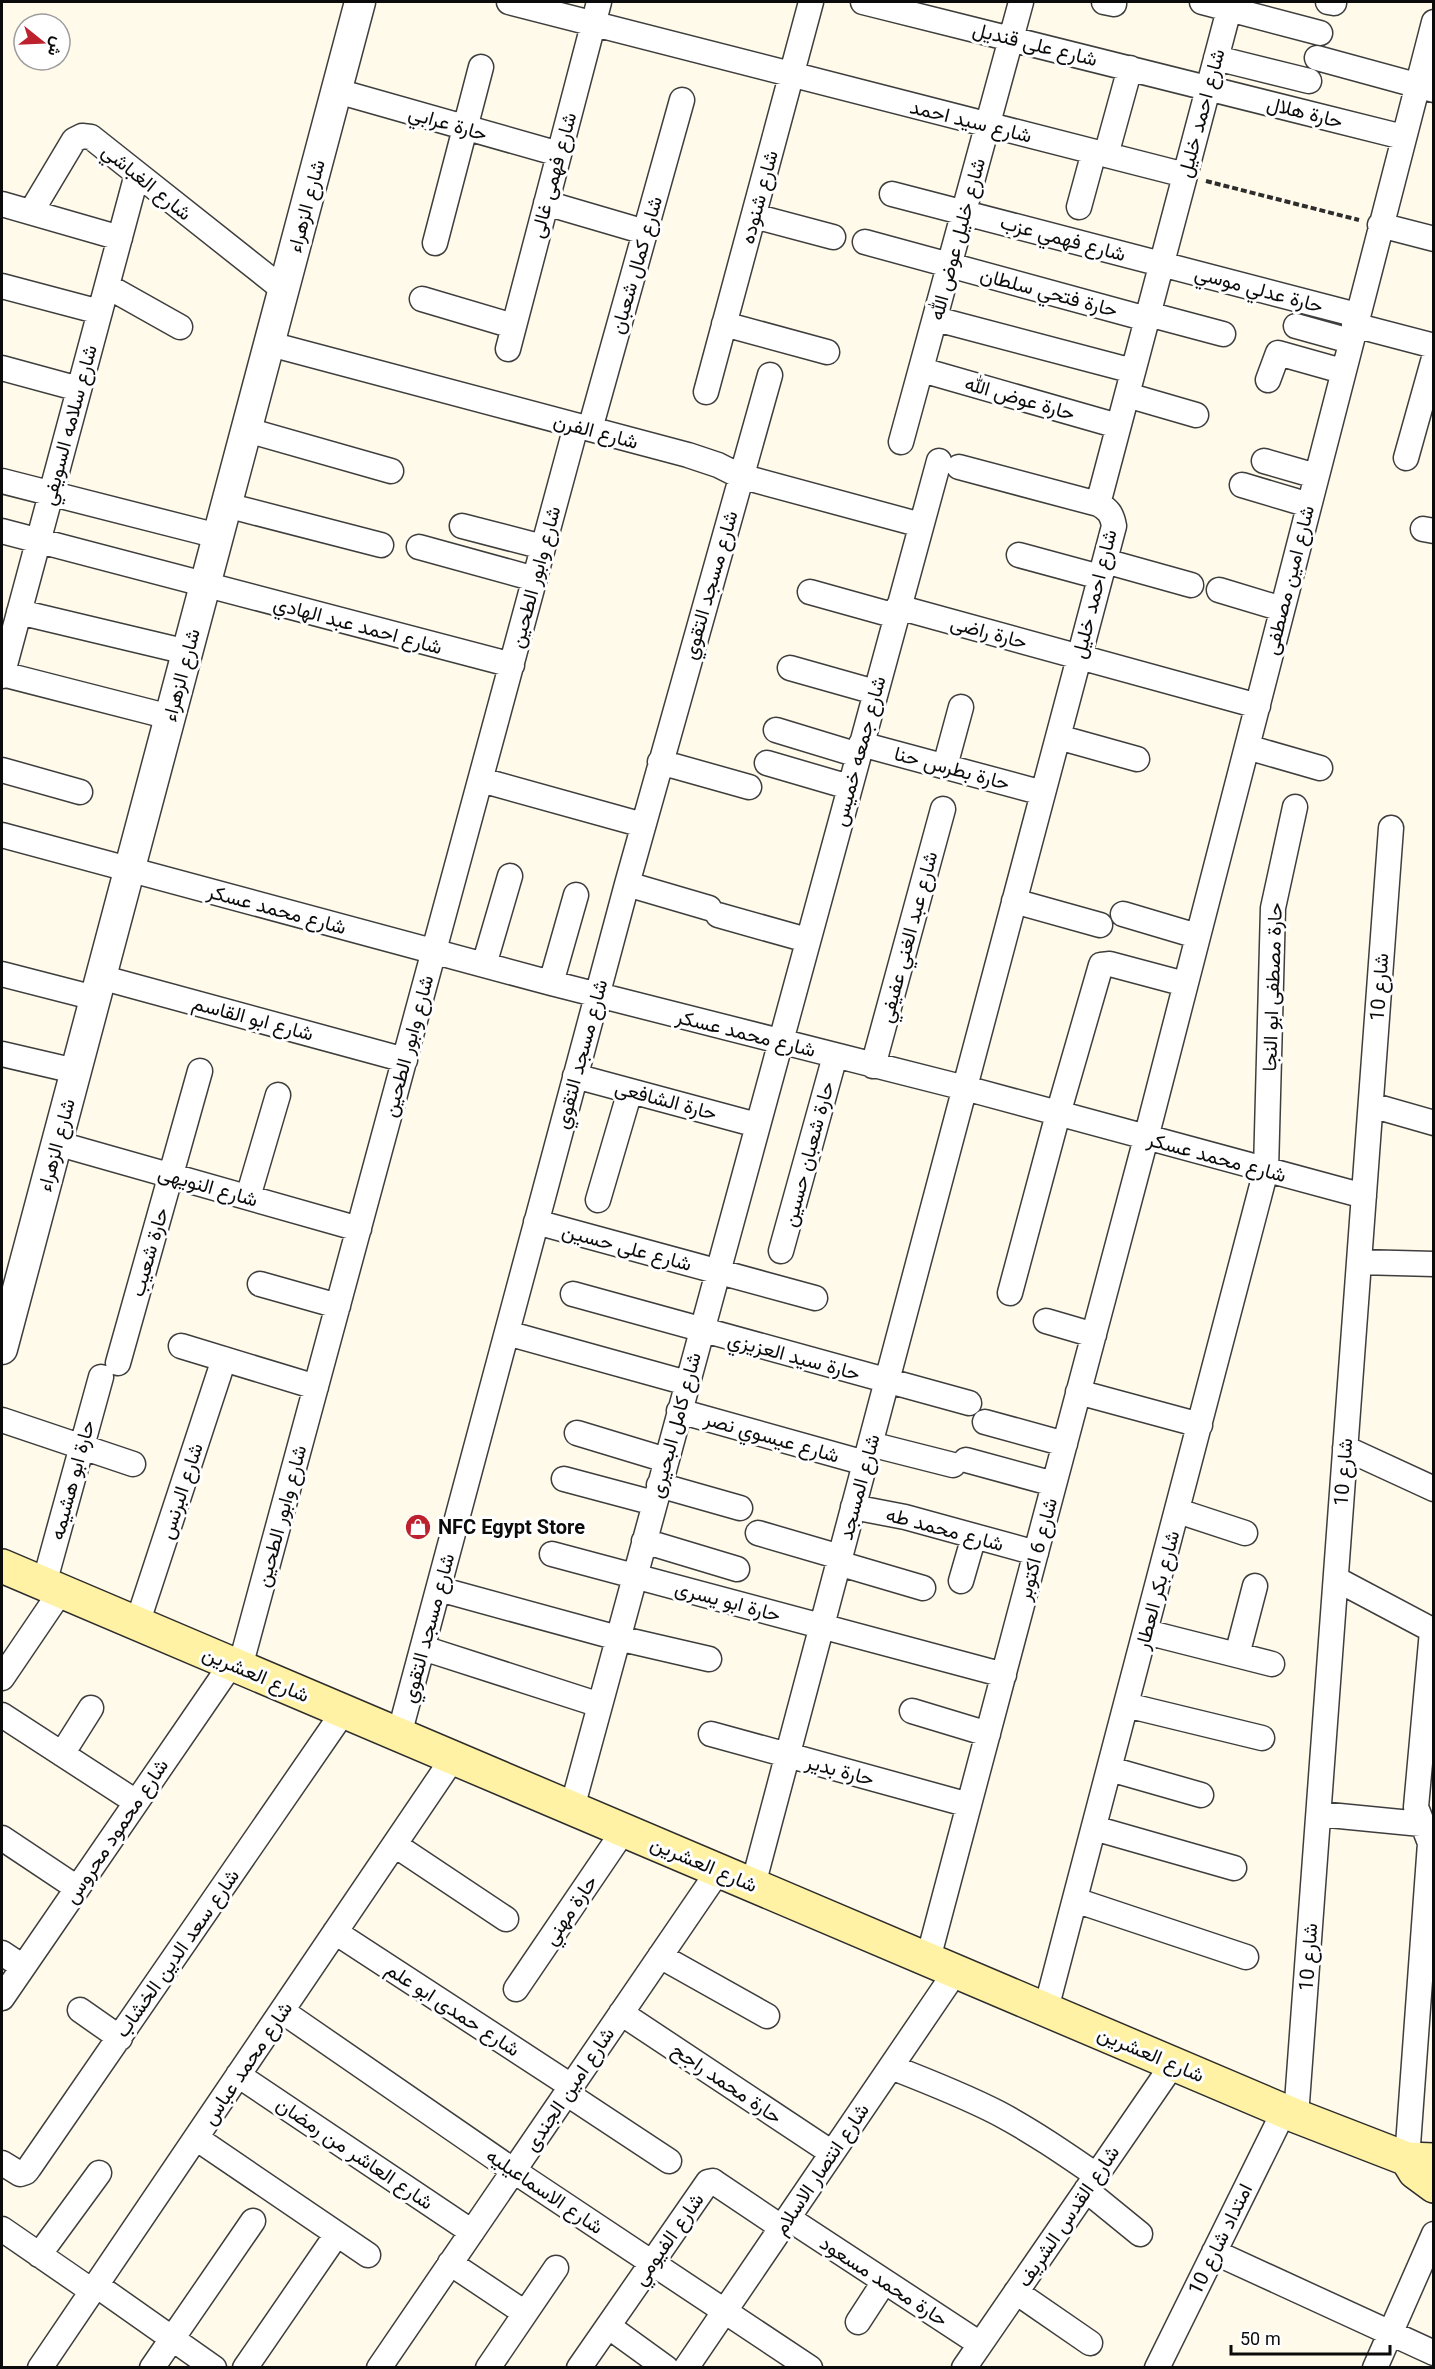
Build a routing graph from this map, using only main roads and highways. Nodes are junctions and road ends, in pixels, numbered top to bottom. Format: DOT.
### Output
graph roads {
  1 [pos="2,1566"];
  2 [pos="1420,2159"];
  3 [pos="1434,2186"];
  1 -- 2 [label="main road, شارع العشرين"];
  2 -- 3 [label="main road, شارع العشرين"];
}
